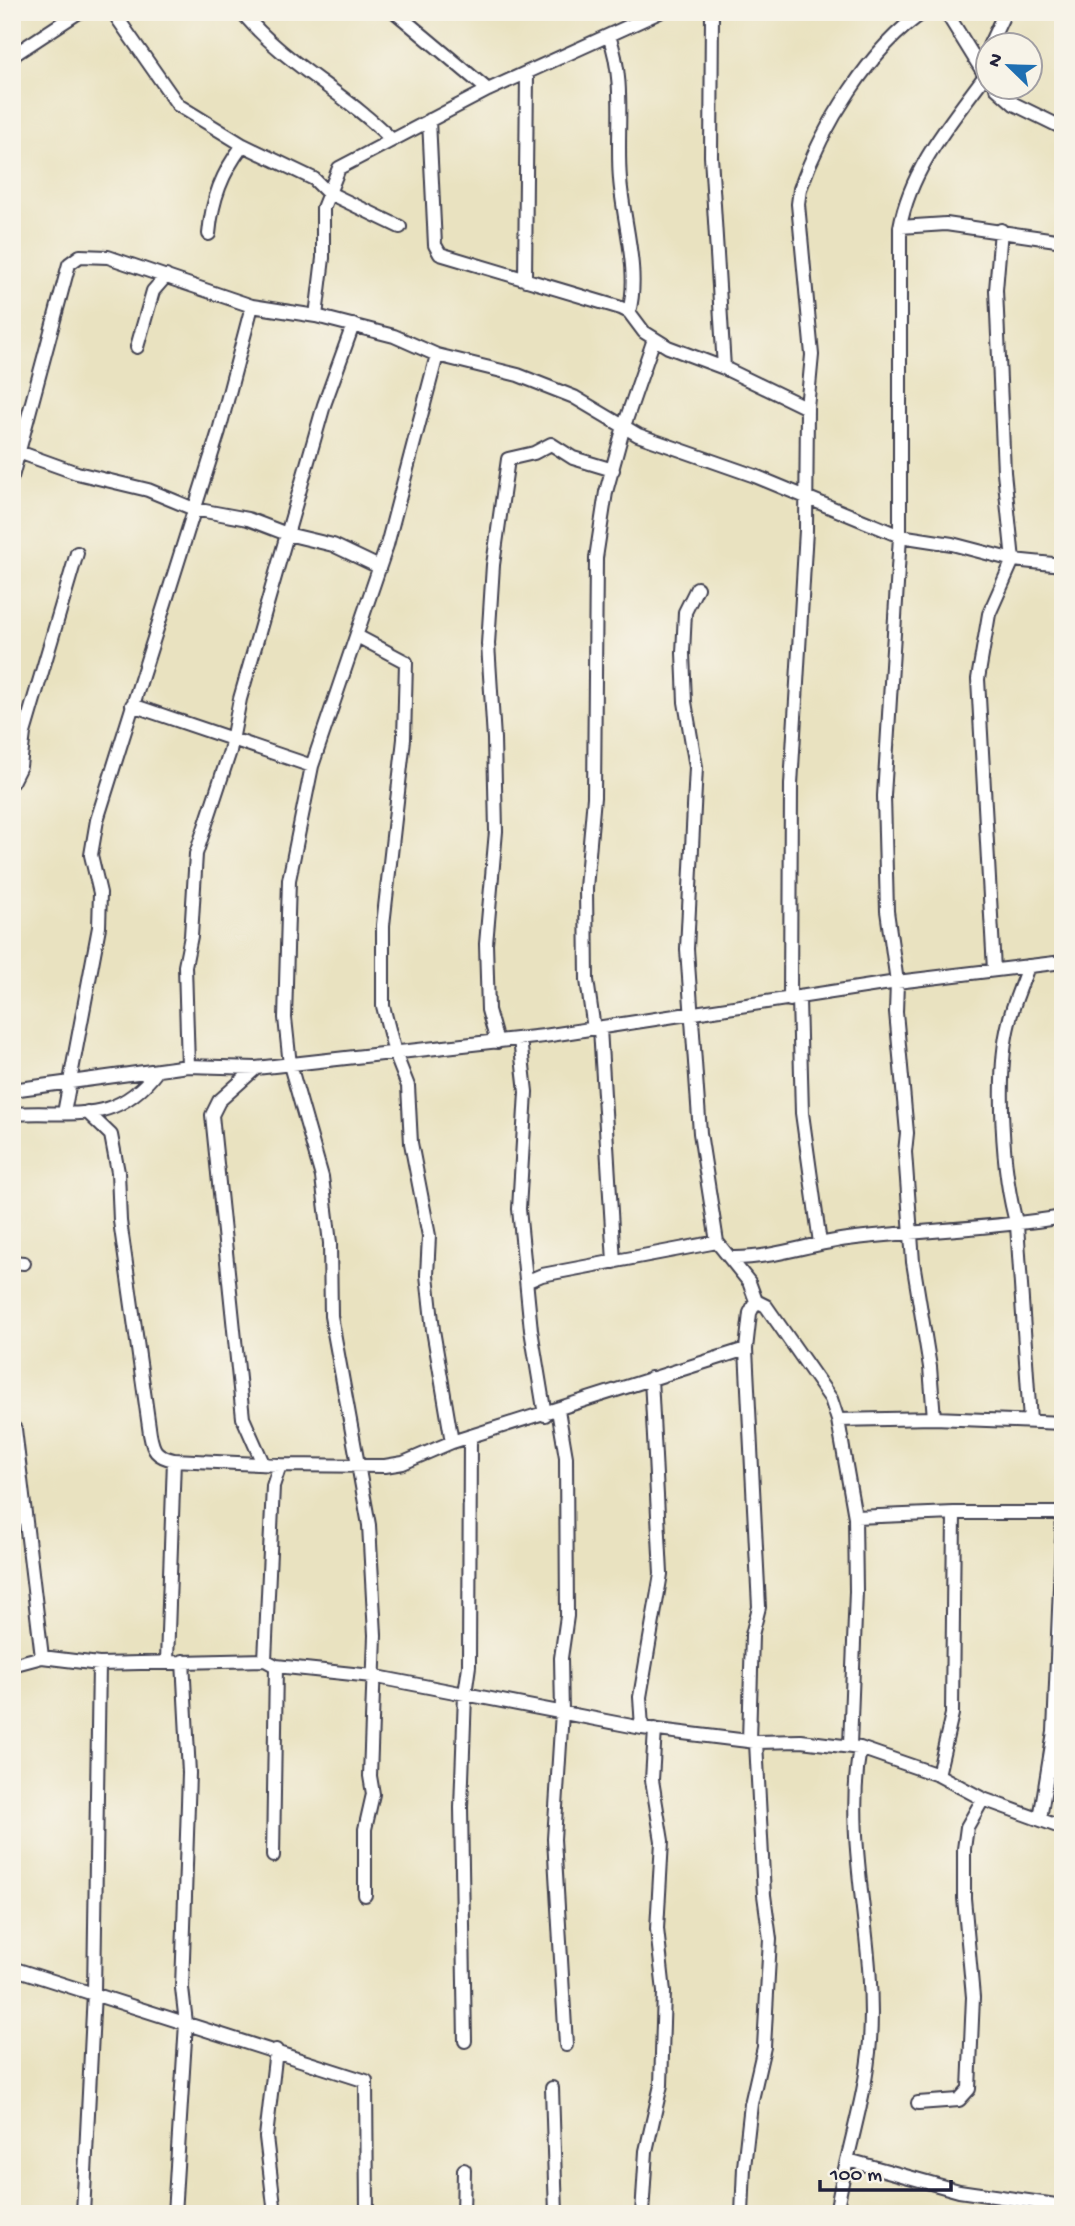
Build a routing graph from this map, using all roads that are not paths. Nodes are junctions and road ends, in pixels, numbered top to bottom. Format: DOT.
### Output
graph roads {
  1 [pos="79,12"];
  2 [pos="113,12"];
  3 [pos="242,12"];
  4 [pos="395,12"];
  5 [pos="660,12"];
  6 [pos="712,12"];
  7 [pos="924,12"];
  8 [pos="946,12"];
  9 [pos="1005,12"];
  10 [pos="995,32"];
  11 [pos="609,36"];
  12 [pos="12,56"];
  13 [pos="974,61"];
  14 [pos="527,73"];
  15 [pos="488,90"];
  16 [pos="974,95"];
  17 [pos="1012,102"];
  18 [pos="429,120"];
  19 [pos="1063,128"];
  20 [pos="392,140"];
  21 [pos="243,145"];
  22 [pos="339,168"];
  23 [pos="314,179"];
  24 [pos="327,192"];
  25 [pos="400,227"];
  26 [pos="900,228"];
  27 [pos="1001,230"];
  28 [pos="209,234"];
  29 [pos="1063,240"];
  30 [pos="166,276"];
  31 [pos="525,280"];
  32 [pos="251,306"];
  33 [pos="629,312"];
  34 [pos="316,316"];
  35 [pos="352,325"];
  36 [pos="654,339"];
  37 [pos="137,348"];
  38 [pos="437,355"];
  39 [pos="724,368"];
  40 [pos="807,408"];
  41 [pos="624,426"];
  42 [pos="16,450"];
  43 [pos="612,470"];
  44 [pos="12,477"];
  45 [pos="806,496"];
  46 [pos="194,509"];
  47 [pos="287,534"];
  48 [pos="900,536"];
  49 [pos="77,553"];
  50 [pos="1013,560"];
  51 [pos="1063,565"];
  52 [pos="377,566"];
  53 [pos="697,588"];
  54 [pos="356,636"];
  55 [pos="132,705"];
  56 [pos="232,736"];
  57 [pos="312,766"];
  58 [pos="12,782"];
  59 [pos="1063,962"];
  60 [pos="1028,966"];
  61 [pos="994,970"];
  62 [pos="897,982"];
  63 [pos="795,1000"];
  64 [pos="691,1015"];
  65 [pos="597,1029"];
  66 [pos="520,1039"];
  67 [pos="497,1042"];
  68 [pos="395,1053"];
  69 [pos="290,1065"];
  70 [pos="188,1066"];
  71 [pos="256,1068"];
  72 [pos="157,1071"];
  73 [pos="69,1081"];
  74 [pos="12,1090"];
  75 [pos="88,1112"];
  76 [pos="64,1113"];
  77 [pos="12,1114"];
  78 [pos="1063,1217"];
  79 [pos="1017,1225"];
  80 [pos="911,1231"];
  81 [pos="717,1242"];
  82 [pos="820,1243"];
  83 [pos="731,1258"];
  84 [pos="756,1259"];
  85 [pos="614,1262"];
  86 [pos="528,1281"];
  87 [pos="749,1282"];
  88 [pos="756,1301"];
  89 [pos="746,1349"];
  90 [pos="652,1378"];
  91 [pos="558,1410"];
  92 [pos="545,1415"];
  93 [pos="934,1418"];
  94 [pos="838,1420"];
  95 [pos="1030,1421"];
  96 [pos="1063,1423"];
  97 [pos="15,1429"];
  98 [pos="470,1437"];
  99 [pos="452,1442"];
  100 [pos="174,1460"];
  101 [pos="262,1461"];
  102 [pos="280,1465"];
  103 [pos="358,1465"];
  104 [pos="954,1513"];
  105 [pos="1063,1513"];
  106 [pos="855,1517"];
  107 [pos="1062,1615"];
  108 [pos="42,1657"];
  109 [pos="167,1661"];
  110 [pos="183,1661"];
  111 [pos="270,1663"];
  112 [pos="99,1664"];
  113 [pos="12,1665"];
  114 [pos="372,1676"];
  115 [pos="465,1694"];
  116 [pos="562,1712"];
  117 [pos="649,1728"];
  118 [pos="752,1742"];
  119 [pos="855,1746"];
  120 [pos="938,1775"];
  121 [pos="983,1799"];
  122 [pos="1040,1819"];
  123 [pos="1063,1828"];
  124 [pos="273,1856"];
  125 [pos="365,1895"];
  126 [pos="12,1968"];
  127 [pos="94,1992"];
  128 [pos="186,2023"];
  129 [pos="465,2041"];
  130 [pos="566,2045"];
  131 [pos="276,2050"];
  132 [pos="552,2088"];
  133 [pos="918,2103"];
  134 [pos="848,2160"];
  135 [pos="464,2170"];
  136 [pos="1063,2206"];
  137 [pos="83,2214"];
  138 [pos="174,2214"];
  139 [pos="275,2214"];
  140 [pos="367,2214"];
  141 [pos="463,2214"];
  142 [pos="556,2214"];
  143 [pos="642,2214"];
  144 [pos="742,2214"];
  145 [pos="836,2214"];
  1 -- 12 [label="street"];
  2 -- 21 [label="street"];
  3 -- 20 [label="street"];
  4 -- 15 [label="street"];
  5 -- 11 [label="street"];
  6 -- 39 [label="street"];
  7 -- 40 [label="street"];
  8 -- 13 [label="street"];
  9 -- 10 [label="street"];
  11 -- 14 [label="street"];
  11 -- 33 [label="street"];
  14 -- 15 [label="street"];
  14 -- 31 [label="street"];
  15 -- 18 [label="street"];
  16 -- 26 [label="street"];
  17 -- 19 [label="street"];
  18 -- 20 [label="street"];
  18 -- 31 [label="street"];
  20 -- 22 [label="street"];
  21 -- 23 [label="street"];
  21 -- 28 [label="street"];
  22 -- 23 [label="street"];
  22 -- 24 [label="street"];
  23 -- 24 [label="street"];
  24 -- 25 [label="street"];
  24 -- 34 [label="street"];
  26 -- 27 [label="street"];
  26 -- 48 [label="street"];
  27 -- 29 [label="street"];
  27 -- 50 [label="street"];
  30 -- 32 [label="street"];
  30 -- 37 [label="street"];
  30 -- 42 [label="street"];
  31 -- 33 [label="street"];
  32 -- 34 [label="street"];
  32 -- 46 [label="street"];
  33 -- 36 [label="street"];
  34 -- 35 [label="street"];
  35 -- 38 [label="street"];
  35 -- 47 [label="street"];
  36 -- 39 [label="street"];
  36 -- 41 [label="street"];
  38 -- 41 [label="street"];
  38 -- 52 [label="street"];
  39 -- 40 [label="street"];
  40 -- 45 [label="street"];
  41 -- 43 [label="street"];
  41 -- 45 [label="street"];
  42 -- 44 [label="street"];
  42 -- 46 [label="street"];
  43 -- 65 [label="street"];
  43 -- 67 [label="street"];
  45 -- 48 [label="street"];
  45 -- 63 [label="street"];
  46 -- 47 [label="street"];
  46 -- 55 [label="street"];
  47 -- 52 [label="street"];
  47 -- 56 [label="street"];
  48 -- 50 [label="street"];
  48 -- 62 [label="street"];
  49 -- 58 [label="street"];
  50 -- 51 [label="street"];
  50 -- 61 [label="street"];
  52 -- 54 [label="street"];
  53 -- 64 [label="street"];
  54 -- 57 [label="street"];
  54 -- 68 [label="street"];
  55 -- 56 [label="street"];
  55 -- 73 [label="street"];
  56 -- 57 [label="street"];
  56 -- 70 [label="street"];
  57 -- 69 [label="street"];
  59 -- 60 [label="street"];
  60 -- 61 [label="street"];
  60 -- 79 [label="street"];
  61 -- 62 [label="street"];
  62 -- 63 [label="street"];
  62 -- 80 [label="street"];
  63 -- 64 [label="street"];
  63 -- 82 [label="street"];
  64 -- 65 [label="street"];
  64 -- 81 [label="street"];
  65 -- 66 [label="street"];
  65 -- 85 [label="street"];
  66 -- 67 [label="street"];
  66 -- 86 [label="street"];
  67 -- 68 [label="street"];
  68 -- 69 [label="street"];
  68 -- 99 [label="street"];
  69 -- 71 [label="street"];
  69 -- 103 [label="street"];
  70 -- 71 [label="street"];
  70 -- 72 [label="street"];
  71 -- 101 [label="street"];
  72 -- 73 [label="street"];
  72 -- 75 [label="street"];
  73 -- 74 [label="street"];
  73 -- 76 [label="street"];
  75 -- 76 [label="street"];
  75 -- 100 [label="street"];
  76 -- 77 [label="street"];
  78 -- 79 [label="street"];
  79 -- 80 [label="street"];
  79 -- 95 [label="street"];
  80 -- 82 [label="street"];
  80 -- 93 [label="street"];
  81 -- 83 [label="street"];
  81 -- 85 [label="street"];
  82 -- 84 [label="street"];
  83 -- 84 [label="street"];
  83 -- 87 [label="street"];
  84 -- 87 [label="street"];
  85 -- 86 [label="street"];
  86 -- 92 [label="street"];
  87 -- 88 [label="street"];
  88 -- 89 [label="street"];
  88 -- 94 [label="street"];
  89 -- 90 [label="street"];
  89 -- 118 [label="street"];
  90 -- 91 [label="street"];
  90 -- 117 [label="street"];
  91 -- 92 [label="street"];
  91 -- 116 [label="street"];
  92 -- 98 [label="street"];
  93 -- 94 [label="street"];
  93 -- 95 [label="street"];
  94 -- 106 [label="street"];
  95 -- 96 [label="street"];
  97 -- 108 [label="street"];
  98 -- 99 [label="street"];
  98 -- 115 [label="street"];
  99 -- 103 [label="street"];
  100 -- 101 [label="street"];
  100 -- 109 [label="street"];
  101 -- 102 [label="street"];
  102 -- 103 [label="street"];
  102 -- 111 [label="street"];
  103 -- 114 [label="street"];
  104 -- 105 [label="street"];
  104 -- 106 [label="street"];
  104 -- 120 [label="street"];
  105 -- 107 [label="street"];
  106 -- 119 [label="street"];
  107 -- 122 [label="street"];
  108 -- 112 [label="street"];
  108 -- 113 [label="street"];
  109 -- 110 [label="street"];
  109 -- 112 [label="street"];
  110 -- 111 [label="street"];
  110 -- 128 [label="street"];
  111 -- 114 [label="street"];
  111 -- 124 [label="street"];
  112 -- 127 [label="street"];
  114 -- 115 [label="street"];
  114 -- 125 [label="street"];
  115 -- 116 [label="street"];
  115 -- 129 [label="street"];
  116 -- 117 [label="street"];
  116 -- 130 [label="street"];
  117 -- 118 [label="street"];
  117 -- 143 [label="street"];
  118 -- 119 [label="street"];
  118 -- 144 [label="street"];
  119 -- 120 [label="street"];
  119 -- 134 [label="street"];
  120 -- 121 [label="street"];
  121 -- 122 [label="street"];
  121 -- 133 [label="street"];
  122 -- 123 [label="street"];
  126 -- 127 [label="street"];
  127 -- 128 [label="street"];
  127 -- 137 [label="street"];
  128 -- 131 [label="street"];
  128 -- 138 [label="street"];
  131 -- 139 [label="street"];
  131 -- 140 [label="street"];
  132 -- 142 [label="street"];
  134 -- 136 [label="street"];
  134 -- 145 [label="street"];
  135 -- 141 [label="street"];
}
